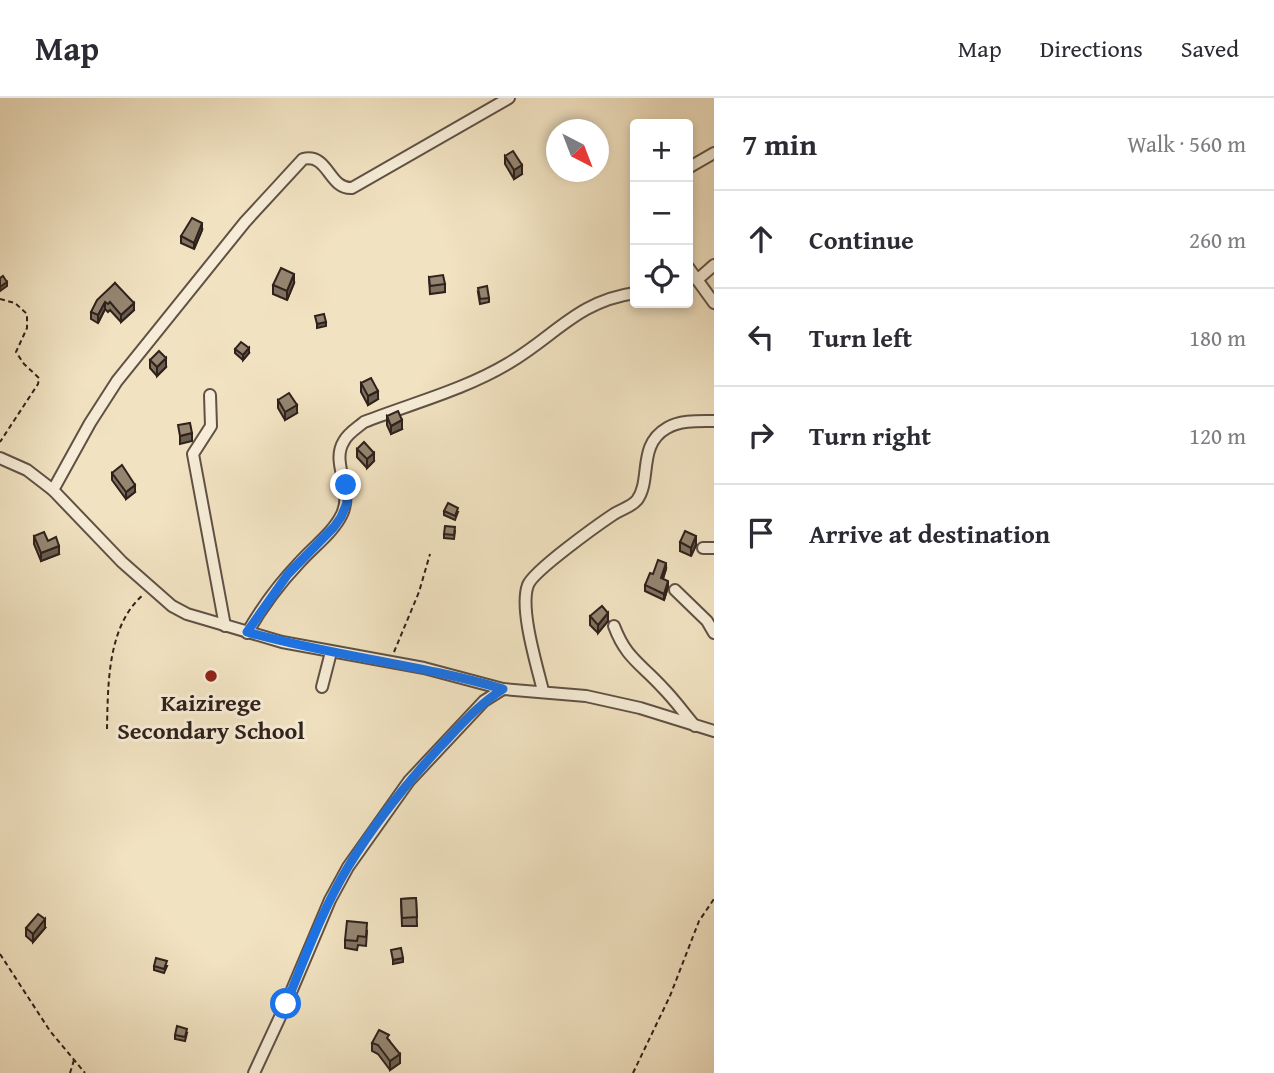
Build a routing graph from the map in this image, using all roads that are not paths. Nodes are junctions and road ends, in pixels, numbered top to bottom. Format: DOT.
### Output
graph roads {
  1 [pos="509,98"];
  2 [pos="714,153"];
  3 [pos="693,165"];
  4 [pos="714,265"];
  5 [pos="693,274"];
  6 [pos="697,280"];
  7 [pos="630,294"];
  8 [pos="714,303"];
  9 [pos="210,395"];
  10 [pos="714,421"];
  11 [pos="0,458"];
  12 [pos="53,490"];
  13 [pos="675,590"];
  14 [pos="225,626"];
  15 [pos="614,626"];
  16 [pos="714,631"];
  17 [pos="247,632"];
  18 [pos="331,652"];
  19 [pos="322,687"];
  20 [pos="503,689"];
  21 [pos="543,691"];
  22 [pos="695,726"];
  23 [pos="714,731"];
  24 [pos="254,1073"];
  1 -- 12 [label="street"];
  2 -- 3 [label="street"];
  4 -- 6 [label="street"];
  5 -- 6 [label="street"];
  6 -- 8 [label="street"];
  7 -- 17 [label="street"];
  9 -- 14 [label="street"];
  10 -- 21 [label="street"];
  11 -- 12 [label="street"];
  12 -- 14 [label="street"];
  13 -- 16 [label="street"];
  14 -- 17 [label="street"];
  15 -- 22 [label="street"];
  17 -- 18 [label="street"];
  18 -- 19 [label="street"];
  18 -- 20 [label="street"];
  20 -- 21 [label="street"];
  20 -- 24 [label="street"];
  21 -- 22 [label="street"];
  22 -- 23 [label="street"];
}
